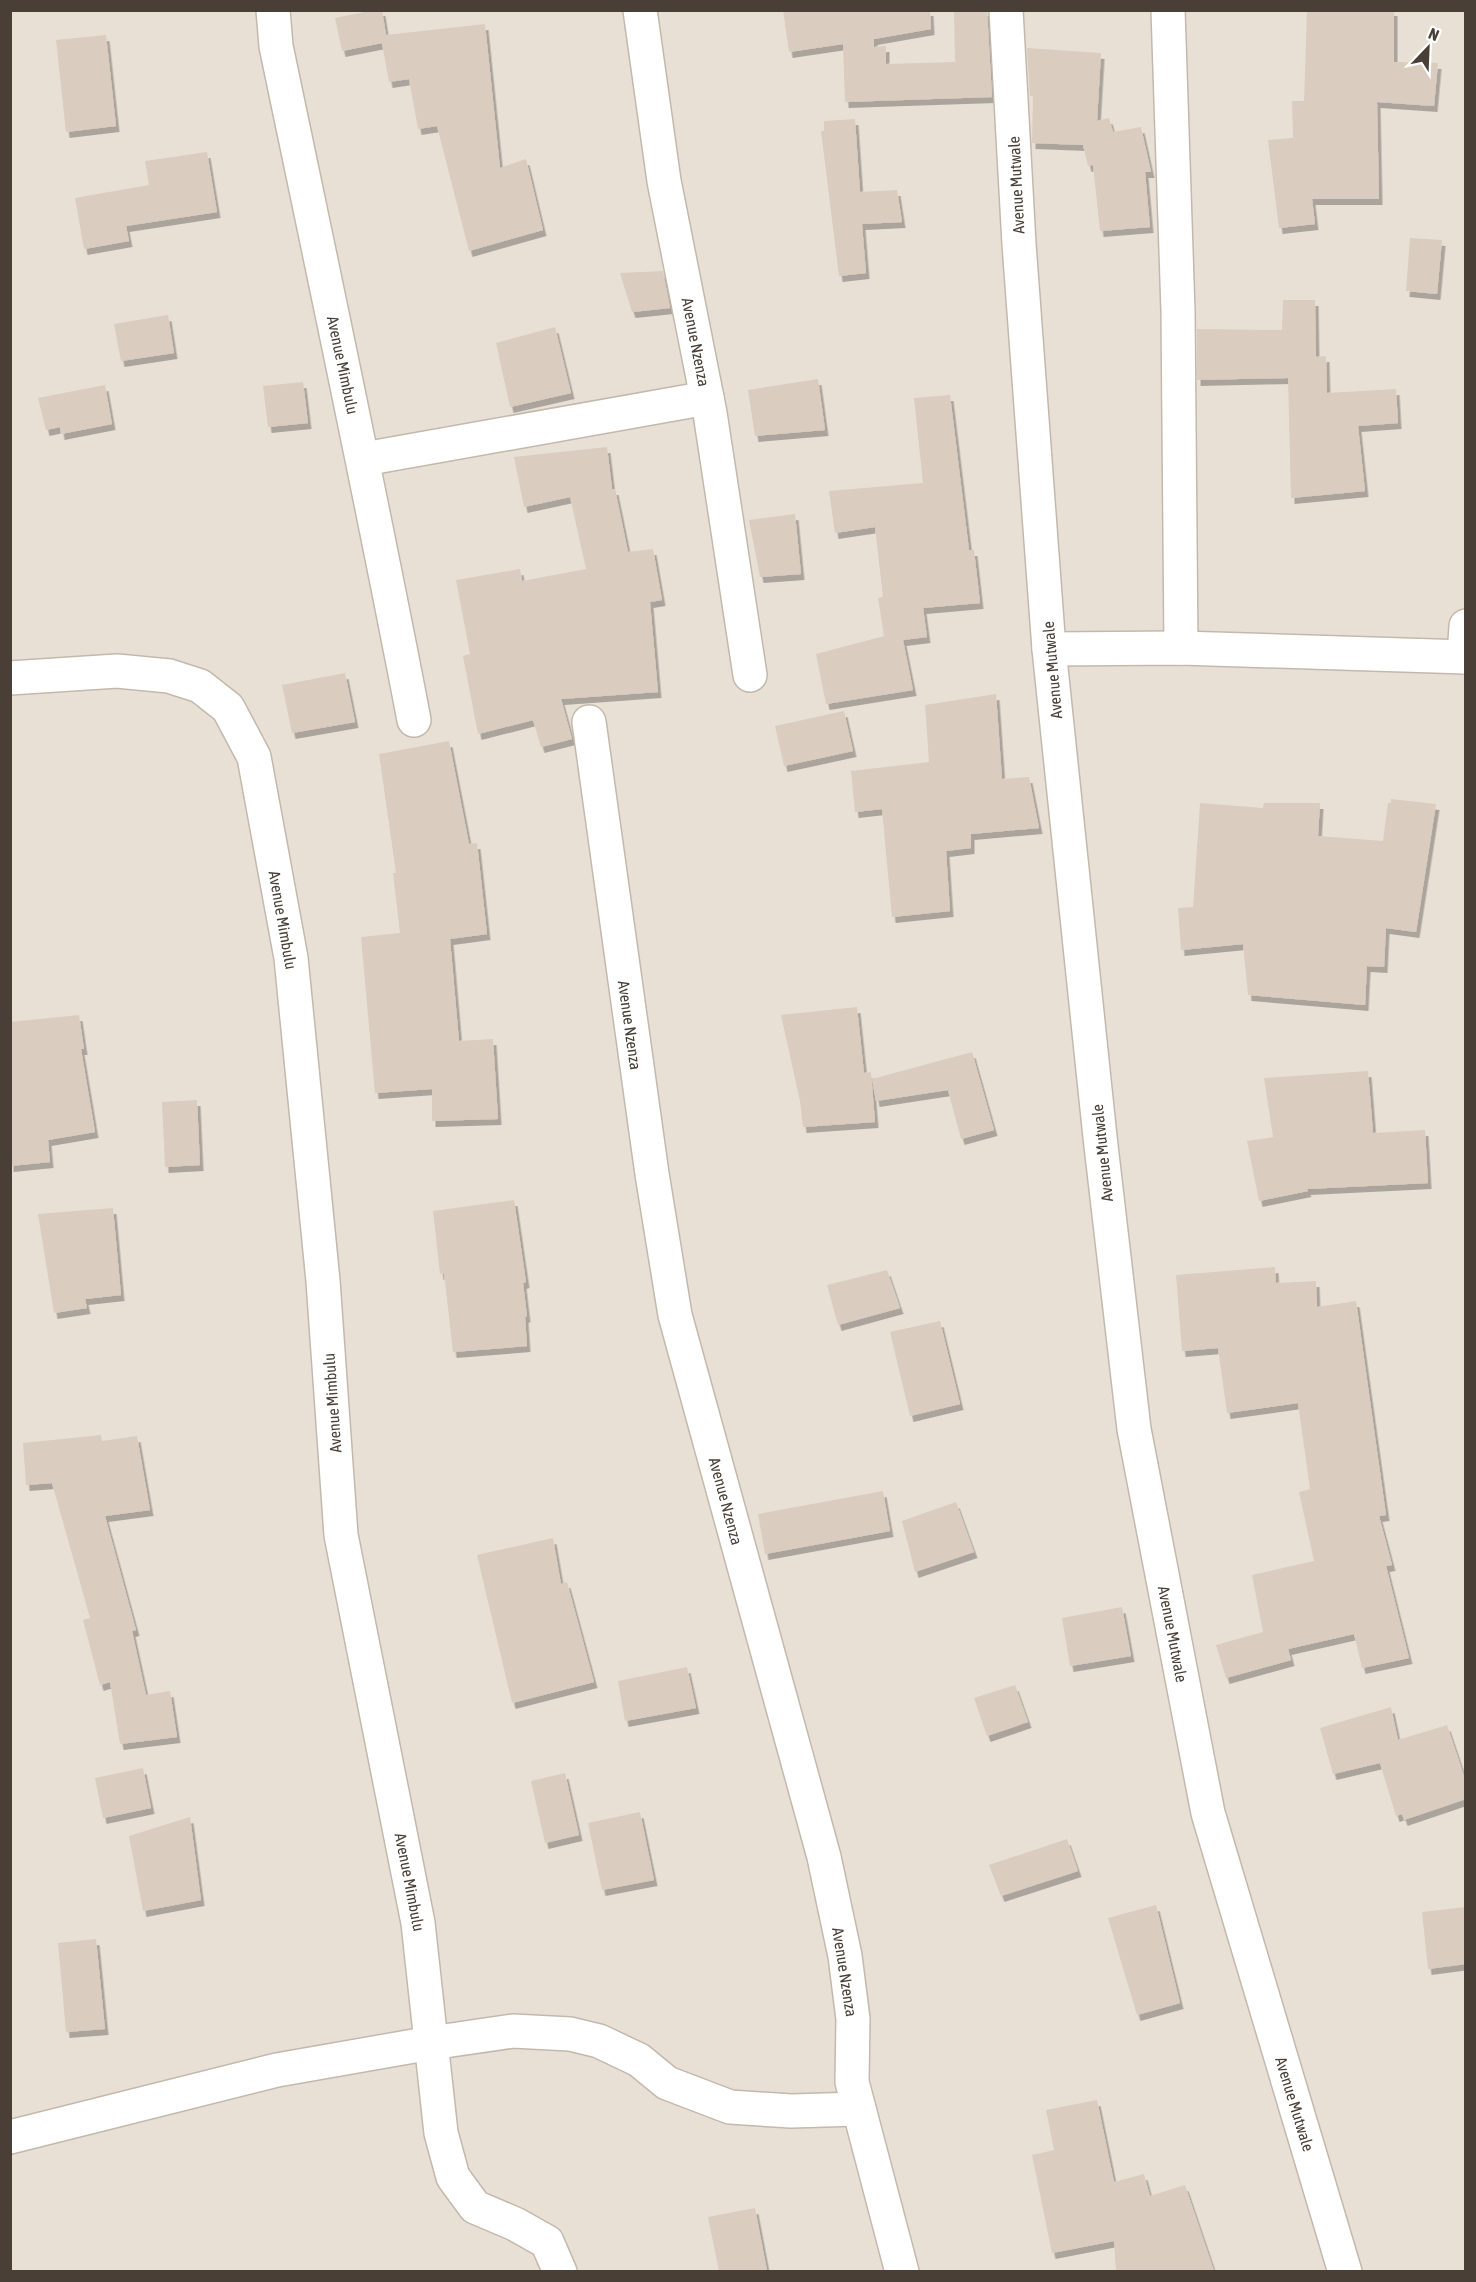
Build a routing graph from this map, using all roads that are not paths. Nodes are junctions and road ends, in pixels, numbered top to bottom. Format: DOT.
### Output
graph roads {
  1 [pos="273,10"];
  2 [pos="640,10"];
  3 [pos="1006,10"];
  4 [pos="1168,10"];
  5 [pos="707,399"];
  6 [pos="364,459"];
  7 [pos="1465,647"];
  8 [pos="1181,648"];
  9 [pos="1049,649"];
  10 [pos="750,675"];
  11 [pos="10,678"];
  12 [pos="414,720"];
  13 [pos="589,722"];
  14 [pos="431,2043"];
  15 [pos="859,2109"];
  16 [pos="10,2137"];
  17 [pos="560,2271"];
  18 [pos="902,2271"];
  19 [pos="1345,2271"];
  1 -- 6 [label="street, Avenue Mimbulu"];
  2 -- 5 [label="street, Avenue Nzenza"];
  3 -- 9 [label="street, Avenue Mutwale"];
  4 -- 8 [label="street"];
  5 -- 6 [label="street"];
  5 -- 10 [label="street, Avenue Nzenza"];
  6 -- 12 [label="street, Avenue Mimbulu"];
  7 -- 8 [label="street"];
  8 -- 9 [label="street"];
  9 -- 19 [label="street, Avenue Mutwale"];
  11 -- 14 [label="street, Avenue Mimbulu"];
  13 -- 15 [label="street, Avenue Nzenza"];
  14 -- 15 [label="street"];
  14 -- 16 [label="street"];
  14 -- 17 [label="street, Avenue Mimbulu"];
  15 -- 18 [label="street, Avenue Nzenza"];
}
